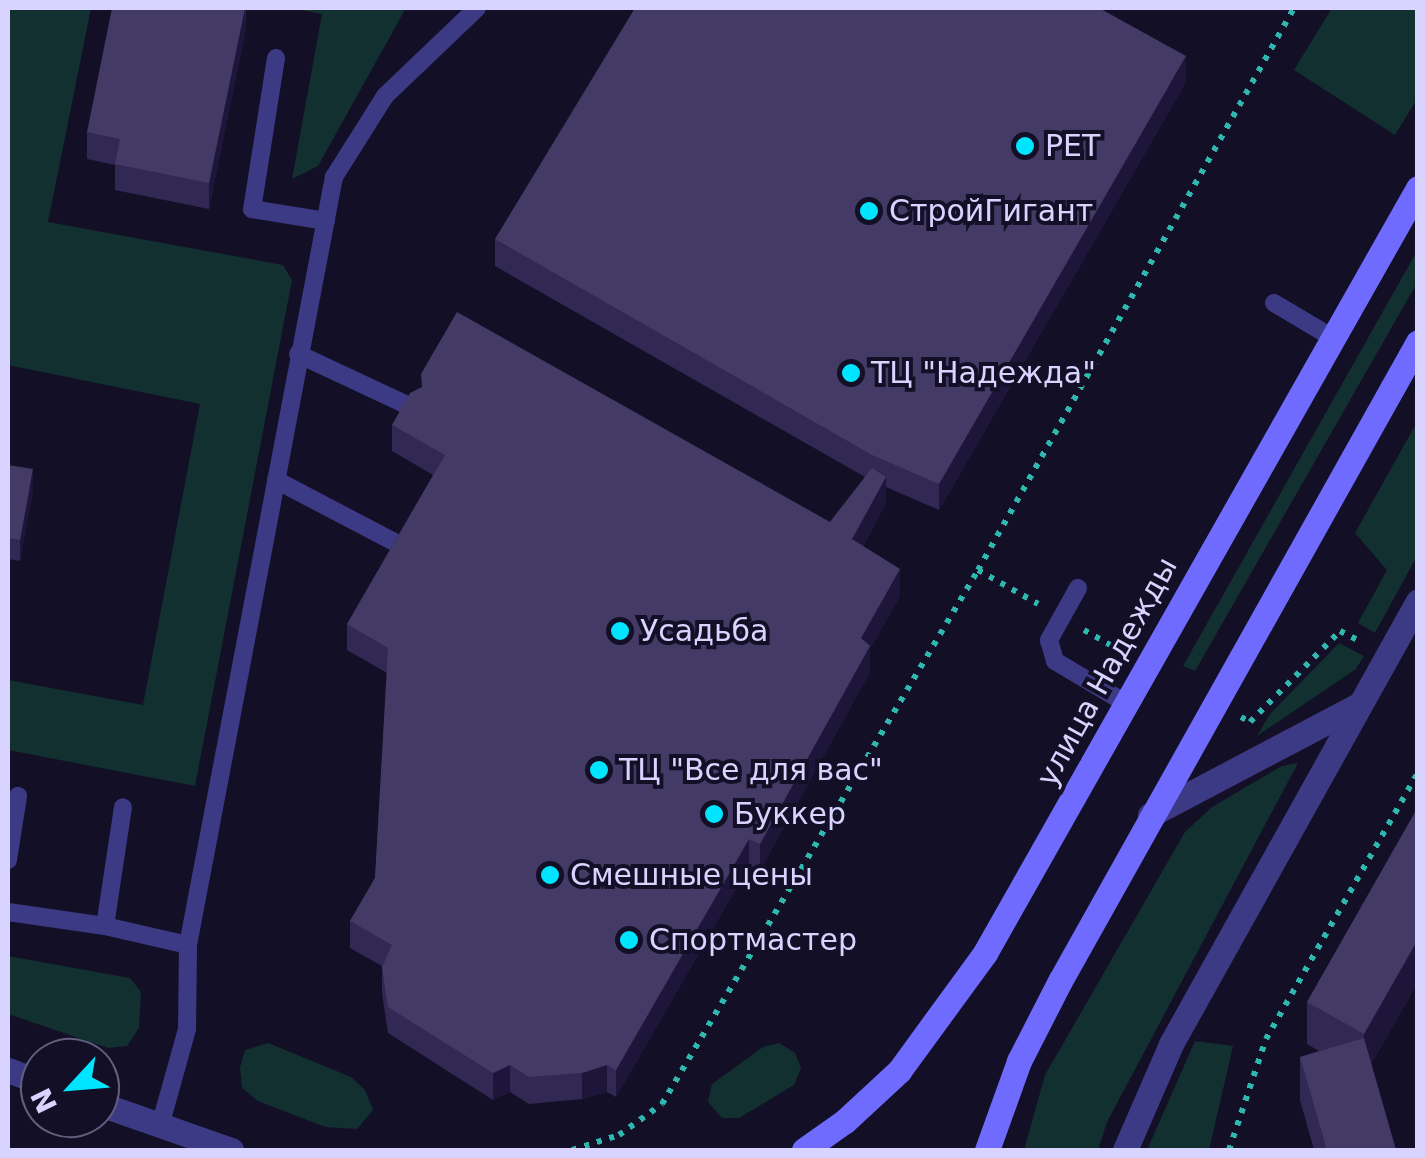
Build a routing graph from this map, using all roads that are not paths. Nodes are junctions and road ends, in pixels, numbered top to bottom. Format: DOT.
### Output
graph roads {
  1 [pos="477,8"];
  2 [pos="276,58"];
  3 [pos="1418,188"];
  4 [pos="326,221"];
  5 [pos="1274,303"];
  6 [pos="1333,338"];
  7 [pos="1418,342"];
  8 [pos="298,354"];
  9 [pos="411,406"];
  10 [pos="276,480"];
  11 [pos="394,542"];
  12 [pos="1078,588"];
  13 [pos="1418,601"];
  14 [pos="1127,704"];
  15 [pos="1357,706"];
  16 [pos="18,796"];
  17 [pos="123,807"];
  18 [pos="1150,815"];
  19 [pos="8,860"];
  20 [pos="8,912"];
  21 [pos="105,926"];
  22 [pos="188,945"];
  23 [pos="120,1111"];
  24 [pos="160,1126"];
  25 [pos="231,1150"];
  26 [pos="804,1150"];
  27 [pos="987,1150"];
  28 [pos="1125,1150"];
  1 -- 4 [label="lane"];
  2 -- 4 [label="lane"];
  3 -- 6 [label="main road, улица Надежды"];
  4 -- 8 [label="lane"];
  5 -- 6 [label="lane"];
  6 -- 14 [label="main road, улица Надежды"];
  7 -- 18 [label="main road"];
  8 -- 9 [label="lane"];
  8 -- 10 [label="lane"];
  10 -- 11 [label="lane"];
  10 -- 22 [label="lane"];
  12 -- 14 [label="lane"];
  13 -- 15 [label="street"];
  14 -- 26 [label="main road, улица Надежды"];
  15 -- 18 [label="street"];
  15 -- 28 [label="street"];
  16 -- 19 [label="lane"];
  17 -- 21 [label="lane"];
  18 -- 27 [label="main road"];
  20 -- 21 [label="lane"];
  21 -- 22 [label="lane"];
  22 -- 24 [label="lane"];
  23 -- 24 [label="street"];
  24 -- 25 [label="street"];
}
